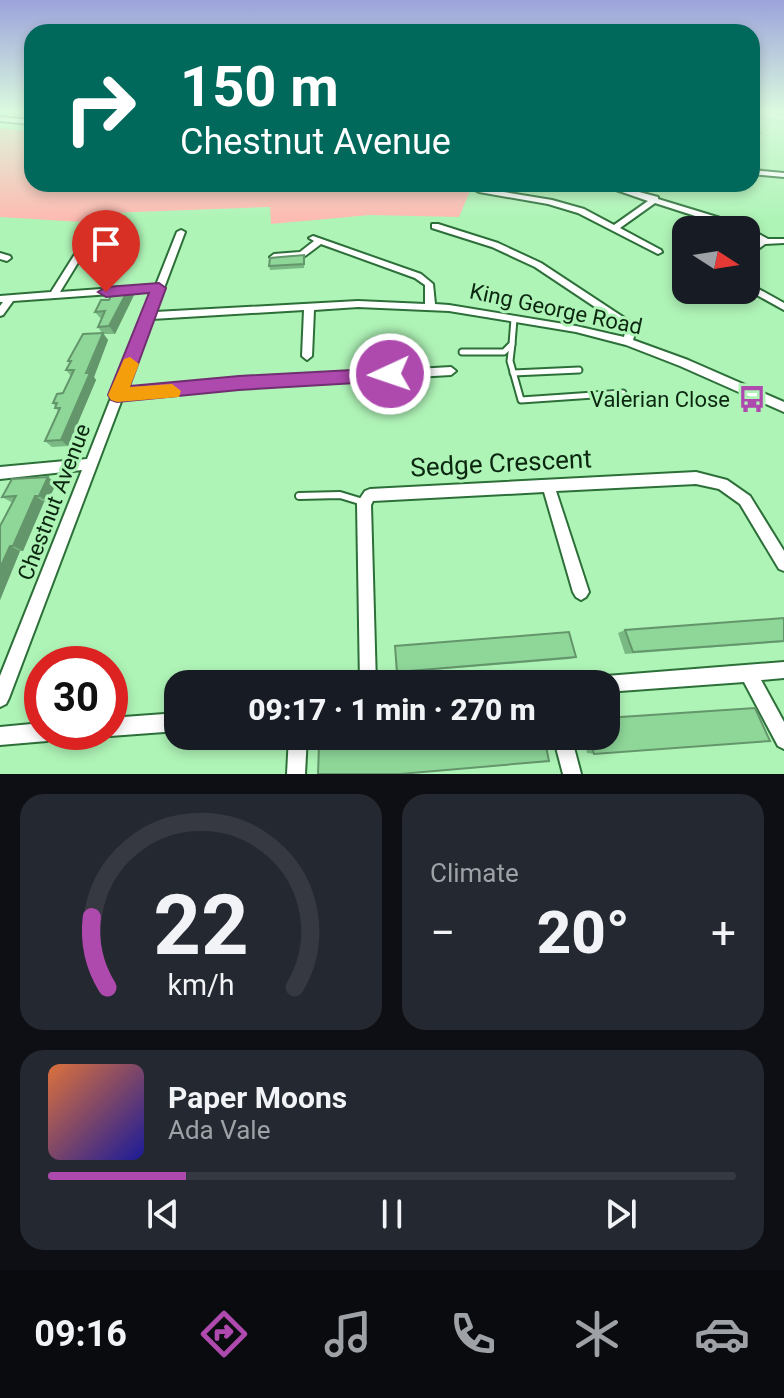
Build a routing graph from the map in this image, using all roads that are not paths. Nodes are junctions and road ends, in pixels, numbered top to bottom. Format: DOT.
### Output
graph roads {
  1 [pos="760,173"];
  2 [pos="784,175"];
  3 [pos="490,192"];
  4 [pos="630,192"];
  5 [pos="655,199"];
  6 [pos="435,226"];
  7 [pos="615,228"];
  8 [pos="181,232"];
  9 [pos="765,240"];
  10 [pos="784,241"];
  11 [pos="760,242"];
  12 [pos="658,252"];
  13 [pos="78,256"];
  14 [pos="274,257"];
  15 [pos="159,288"];
  16 [pos="760,293"];
  17 [pos="53,296"];
  18 [pos="5,299"];
  19 [pos="430,305"];
  20 [pos="309,307"];
  21 [pos="784,307"];
  22 [pos="0,313"];
  23 [pos="149,316"];
  24 [pos="514,319"];
  25 [pos="628,342"];
  26 [pos="512,344"];
  27 [pos="462,352"];
  28 [pos="307,356"];
  29 [pos="579,370"];
  30 [pos="451,371"];
  31 [pos="513,373"];
  32 [pos="623,393"];
  33 [pos="117,395"];
  34 [pos="784,407"];
  35 [pos="90,464"];
  36 [pos="0,473"];
  37 [pos="548,485"];
  38 [pos="299,496"];
  39 [pos="364,503"];
  40 [pos="784,564"];
  41 [pos="581,592"];
  42 [pos="368,670"];
  43 [pos="784,670"];
  44 [pos="748,672"];
  45 [pos="620,683"];
  46 [pos="0,698"];
  47 [pos="164,723"];
  48 [pos="128,726"];
  49 [pos="24,734"];
  50 [pos="0,736"];
  51 [pos="784,740"];
  52 [pos="297,750"];
  53 [pos="566,750"];
  54 [pos="296,774"];
  55 [pos="572,774"];
  1 -- 2 [label="street"];
  3 -- 7 [label="street"];
  4 -- 5 [label="street"];
  5 -- 7 [label="street"];
  5 -- 9 [label="street"];
  6 -- 25 [label="street"];
  7 -- 12 [label="street"];
  8 -- 15 [label="street, Chestnut Avenue"];
  9 -- 10 [label="street"];
  9 -- 11 [label="street"];
  13 -- 17 [label="street"];
  14 -- 19 [label="street"];
  15 -- 17 [label="street"];
  15 -- 23 [label="street, Chestnut Avenue"];
  16 -- 21 [label="street"];
  17 -- 18 [label="street"];
  18 -- 22 [label="street"];
  19 -- 20 [label="street, King George Road"];
  19 -- 24 [label="street, King George Road"];
  20 -- 23 [label="street, King George Road"];
  20 -- 28 [label="street"];
  23 -- 33 [label="street, Chestnut Avenue"];
  24 -- 25 [label="street, King George Road"];
  24 -- 26 [label="lane"];
  25 -- 34 [label="street, King George Road"];
  26 -- 27 [label="lane"];
  26 -- 31 [label="lane"];
  29 -- 31 [label="lane"];
  30 -- 33 [label="street"];
  31 -- 32 [label="lane"];
  33 -- 35 [label="street, Chestnut Avenue"];
  35 -- 36 [label="street"];
  35 -- 46 [label="street, Chestnut Avenue"];
  37 -- 39 [label="street, Sedge Crescent"];
  37 -- 40 [label="street, Sedge Crescent"];
  37 -- 41 [label="street"];
  38 -- 39 [label="lane"];
  39 -- 42 [label="street"];
  43 -- 44 [label="street"];
  44 -- 45 [label="street"];
  44 -- 51 [label="street"];
  47 -- 48 [label="street"];
  49 -- 50 [label="street"];
  52 -- 54 [label="street"];
  53 -- 55 [label="street"];
}
